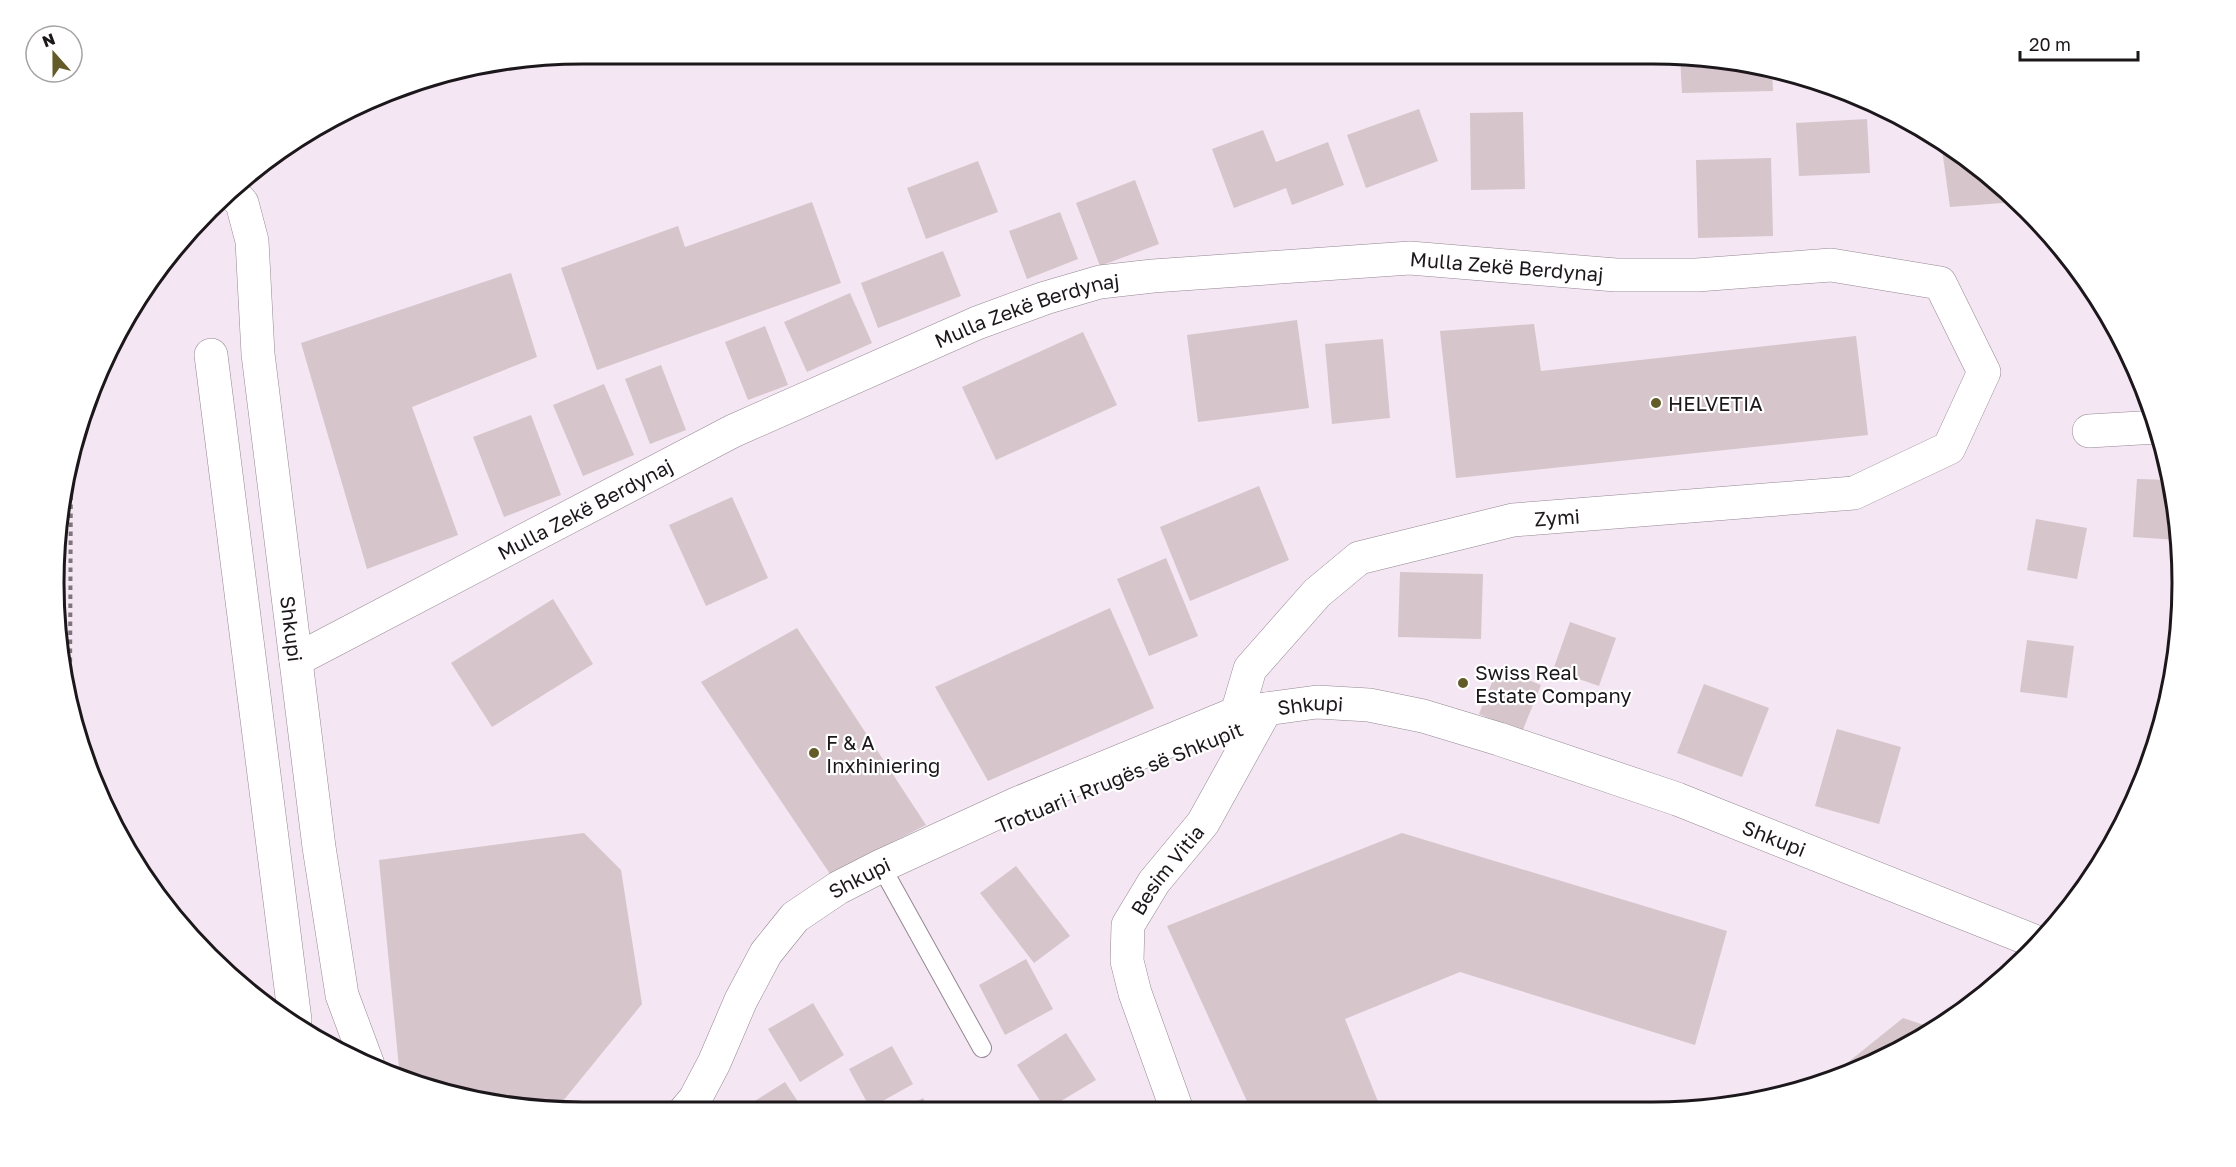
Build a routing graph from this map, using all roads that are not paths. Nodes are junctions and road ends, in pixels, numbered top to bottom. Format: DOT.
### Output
graph roads {
  1 [pos="236,198"];
  2 [pos="211,355"];
  3 [pos="2147,428"];
  4 [pos="2089,431"];
  5 [pos="1949,448"];
  6 [pos="296,660"];
  7 [pos="1252,711"];
  8 [pos="881,866"];
  9 [pos="2030,939"];
  10 [pos="294,1014"];
  11 [pos="982,1048"];
  12 [pos="364,1053"];
  13 [pos="696,1102"];
  14 [pos="1174,1102"];
  1 -- 6 [label="street, Shkupi"];
  2 -- 10 [label="street"];
  3 -- 4 [label="street"];
  5 -- 6 [label="street, Mulla Zekë Berdynaj"];
  5 -- 7 [label="street, Zymi"];
  6 -- 12 [label="street, Shkupi"];
  7 -- 8 [label="street, Shkupi"];
  7 -- 9 [label="street, Shkupi"];
  7 -- 14 [label="street, Besim Vitia"];
  8 -- 11 [label="lane"];
  8 -- 13 [label="street, Shkupi"];
}
